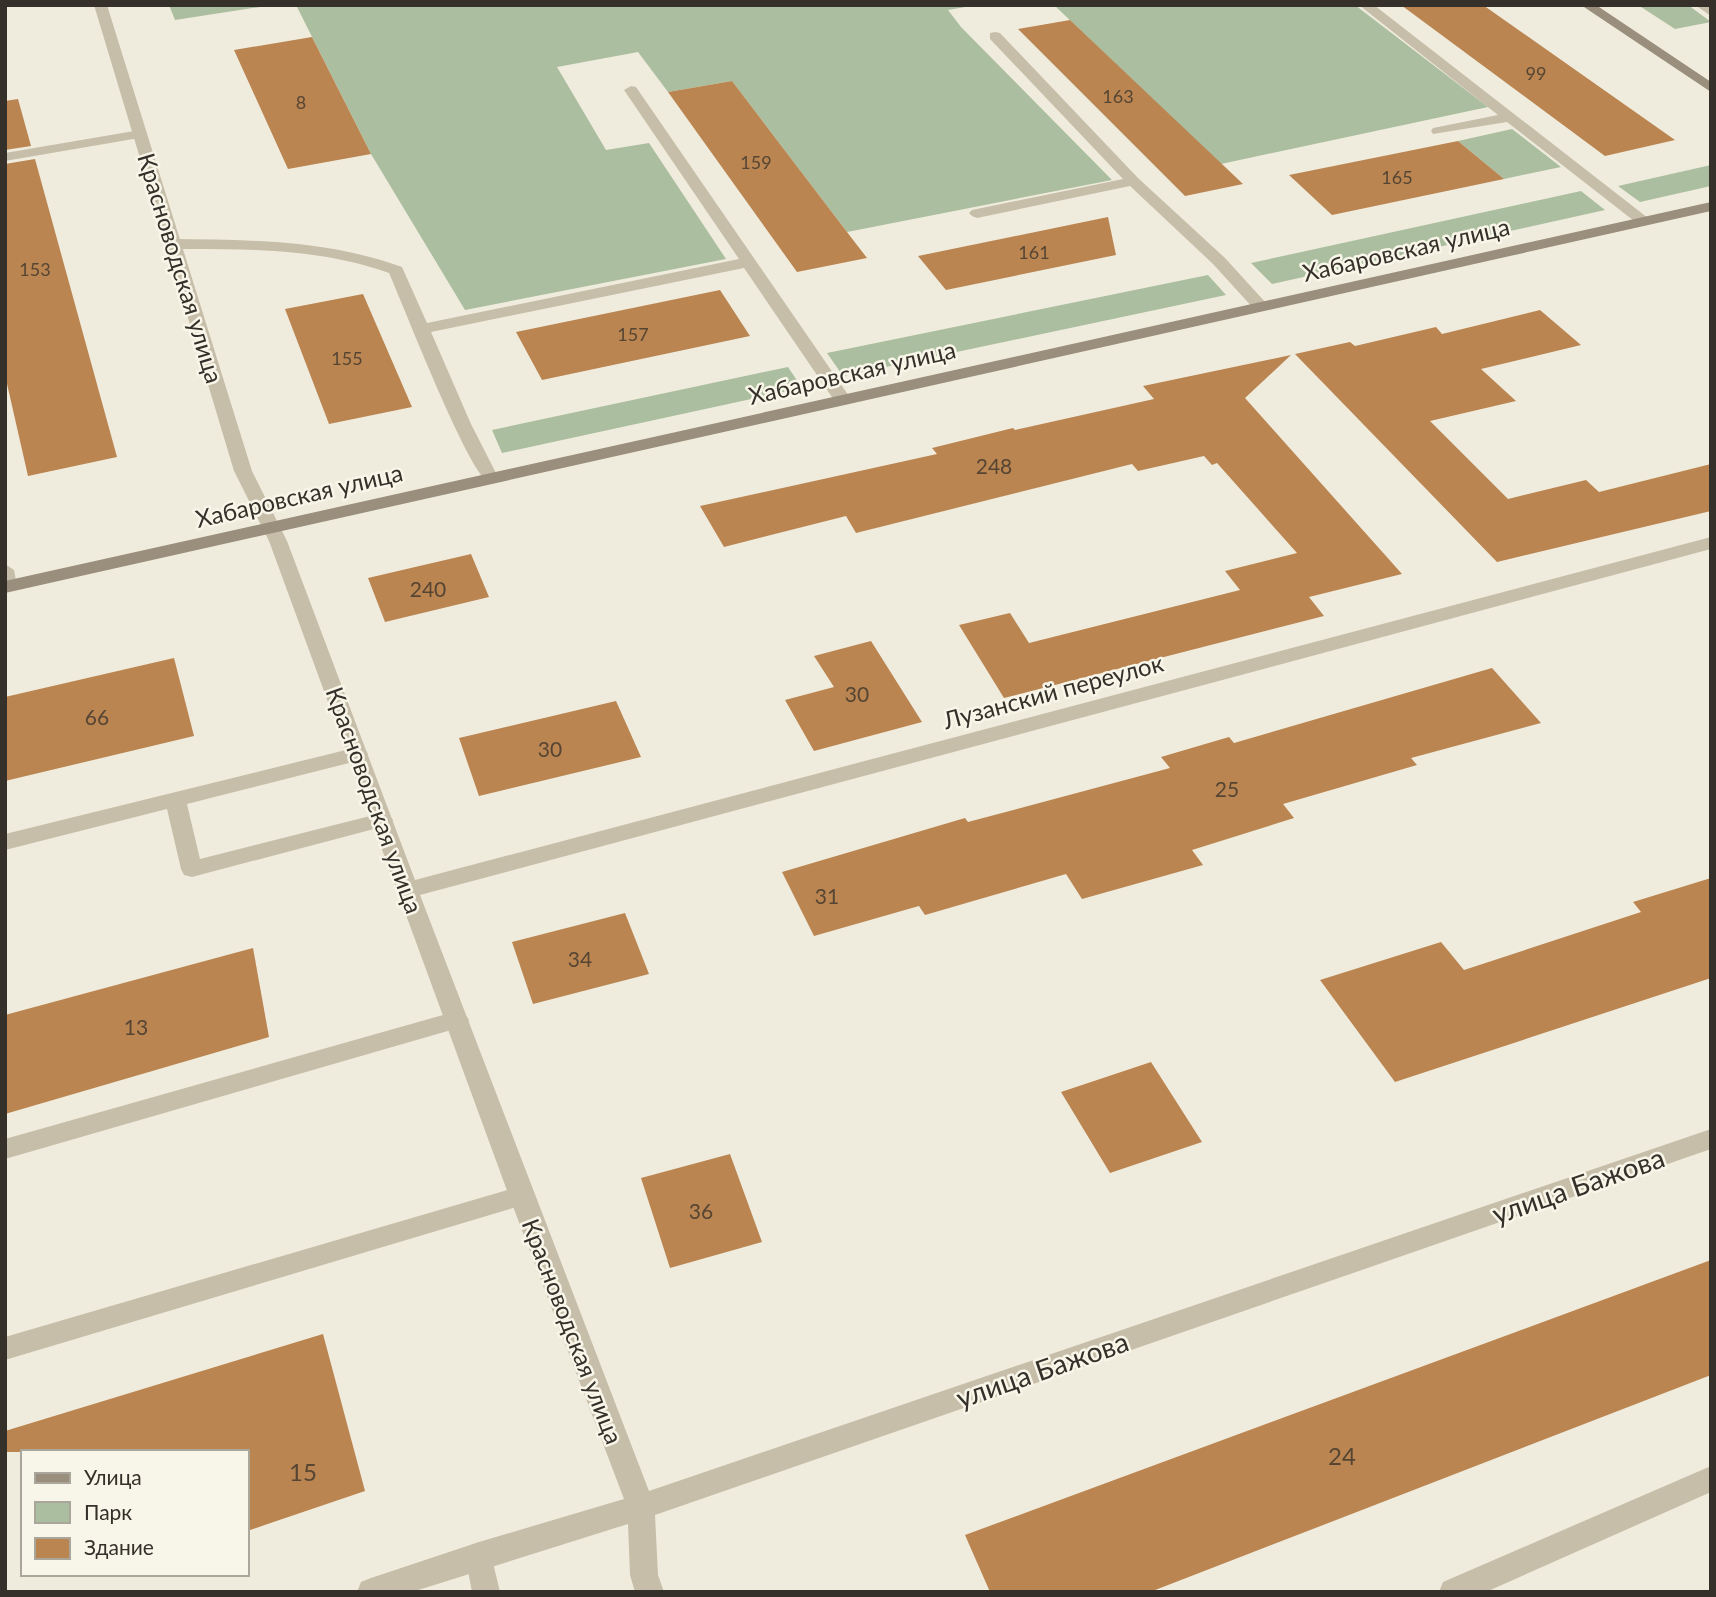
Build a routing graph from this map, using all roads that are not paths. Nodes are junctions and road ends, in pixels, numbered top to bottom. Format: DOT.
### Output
graph roads {
  1 [pos="100,5"];
  2 [pos="1365,5"];
  3 [pos="1587,5"];
  4 [pos="1701,5"];
  5 [pos="1711,12"];
  6 [pos="995,36"];
  7 [pos="1711,88"];
  8 [pos="631,90"];
  9 [pos="1511,117"];
  10 [pos="1438,131"];
  11 [pos="140,134"];
  12 [pos="5,157"];
  13 [pos="1133,181"];
  14 [pos="1711,206"];
  15 [pos="977,213"];
  16 [pos="1643,222"];
  17 [pos="173,244"];
  18 [pos="749,262"];
  19 [pos="1260,306"];
  20 [pos="422,329"];
  21 [pos="842,399"];
  22 [pos="489,477"];
  23 [pos="270,526"];
  24 [pos="1711,543"];
  25 [pos="6,581"];
  26 [pos="358,754"];
  27 [pos="176,800"];
  28 [pos="382,820"];
  29 [pos="5,842"];
  30 [pos="408,890"];
  31 [pos="457,1020"];
  32 [pos="1711,1139"];
  33 [pos="5,1149"];
  34 [pos="521,1196"];
  35 [pos="5,1349"];
  36 [pos="1711,1479"];
  37 [pos="641,1507"];
  38 [pos="479,1556"];
  39 [pos="371,1592"];
  40 [pos="486,1592"];
  41 [pos="650,1592"];
  42 [pos="1453,1592"];
  1 -- 11 [label="street, Красноводская улица"];
  2 -- 9 [label="street"];
  3 -- 7 [label="street"];
  4 -- 5 [label="street"];
  6 -- 13 [label="street"];
  8 -- 18 [label="street"];
  9 -- 10 [label="street"];
  9 -- 16 [label="street"];
  11 -- 12 [label="street"];
  11 -- 17 [label="street, Красноводская улица"];
  13 -- 15 [label="street"];
  13 -- 19 [label="street"];
  14 -- 16 [label="street, Хабаровская улица"];
  16 -- 19 [label="street, Хабаровская улица"];
  17 -- 20 [label="street"];
  17 -- 23 [label="street, Красноводская улица"];
  18 -- 20 [label="street"];
  18 -- 21 [label="street"];
  19 -- 21 [label="street, Хабаровская улица"];
  20 -- 22 [label="street"];
  21 -- 22 [label="street, Хабаровская улица"];
  22 -- 23 [label="street, Хабаровская улица"];
  23 -- 25 [label="street, Хабаровская улица"];
  23 -- 26 [label="street, Красноводская улица"];
  24 -- 30 [label="street, Лузанский переулок"];
  26 -- 27 [label="street"];
  26 -- 28 [label="street, Красноводская улица"];
  27 -- 28 [label="street"];
  27 -- 29 [label="street"];
  28 -- 30 [label="street, Красноводская улица"];
  30 -- 31 [label="street, Красноводская улица"];
  31 -- 33 [label="street"];
  31 -- 34 [label="street, Красноводская улица"];
  32 -- 37 [label="street, улица Бажова"];
  34 -- 35 [label="street"];
  34 -- 37 [label="street, Красноводская улица"];
  36 -- 42 [label="street"];
  37 -- 38 [label="street, улица Бажова"];
  37 -- 41 [label="street, Красноводская улица"];
  38 -- 39 [label="street, улица Бажова"];
  38 -- 40 [label="street"];
}
